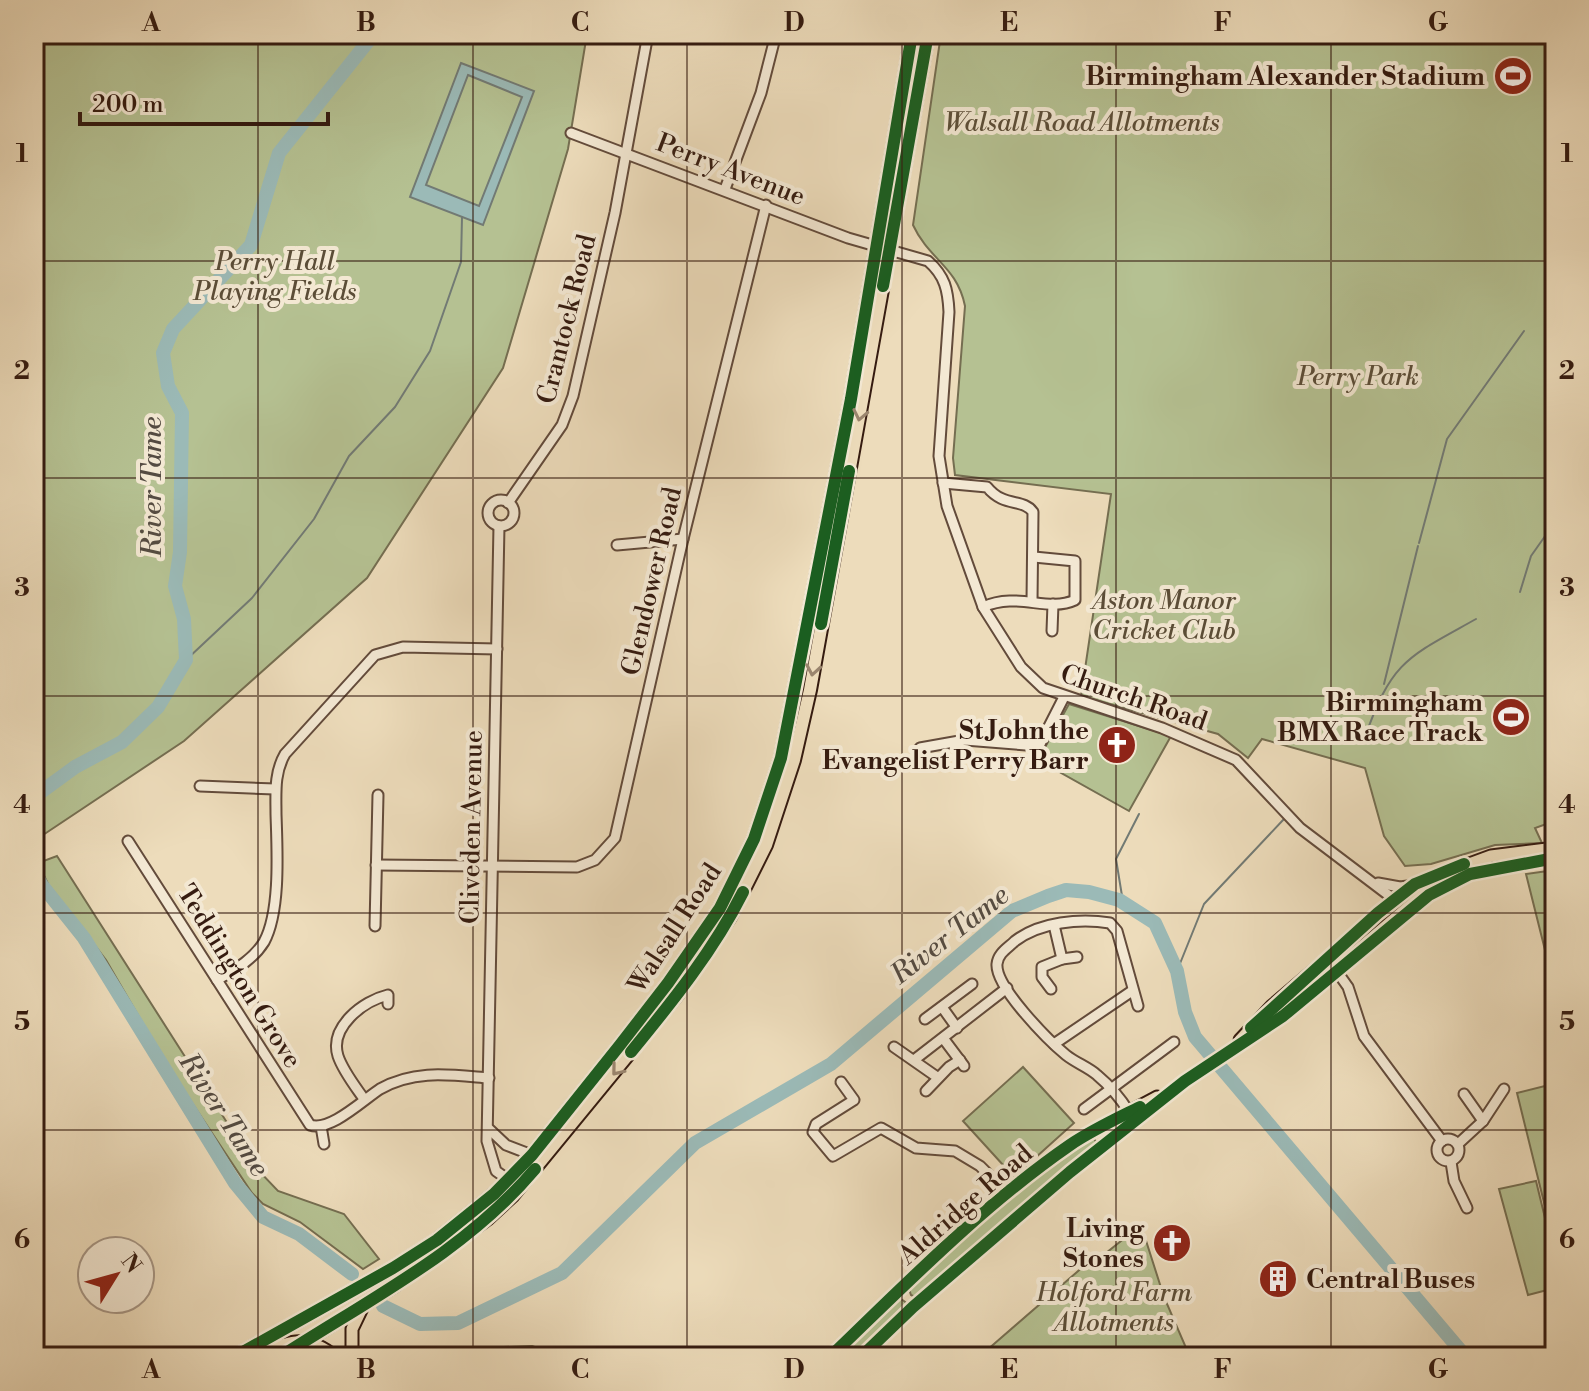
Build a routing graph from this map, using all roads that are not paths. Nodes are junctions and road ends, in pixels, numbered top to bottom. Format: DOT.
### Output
graph roads {
  1 [pos="648,34"];
  2 [pos="776,34"];
  3 [pos="912,34"];
  4 [pos="928,34"];
  5 [pos="571,133"];
  6 [pos="625,152"];
  7 [pos="725,189"];
  8 [pos="766,205"];
  9 [pos="876,245"];
  10 [pos="890,248"];
  11 [pos="943,483"];
  12 [pos="508,503"];
  13 [pos="499,526"];
  14 [pos="683,539"];
  15 [pos="617,545"];
  16 [pos="1034,557"];
  17 [pos="1032,601"];
  18 [pos="1053,604"];
  19 [pos="983,607"];
  20 [pos="1052,631"];
  21 [pos="497,649"];
  22 [pos="1064,697"];
  23 [pos="920,748"];
  24 [pos="200,786"];
  25 [pos="275,789"];
  26 [pos="378,795"];
  27 [pos="128,841"];
  28 [pos="1555,848"];
  29 [pos="1555,858"];
  30 [pos="376,865"];
  31 [pos="492,867"];
  32 [pos="1375,882"];
  33 [pos="1415,884"];
  34 [pos="1429,895"];
  35 [pos="1395,900"];
  36 [pos="1054,925"];
  37 [pos="375,926"];
  38 [pos="1077,957"];
  39 [pos="1062,959"];
  40 [pos="1327,959"];
  41 [pos="1338,973"];
  42 [pos="217,980"];
  43 [pos="972,984"];
  44 [pos="1007,988"];
  45 [pos="1051,989"];
  46 [pos="1132,991"];
  47 [pos="388,1004"];
  48 [pos="1138,1006"];
  49 [pos="942,1007"];
  50 [pos="925,1019"];
  51 [pos="957,1028"];
  52 [pos="943,1038"];
  53 [pos="1174,1042"];
  54 [pos="1054,1044"];
  55 [pos="1234,1046"];
  56 [pos="894,1047"];
  57 [pos="914,1060"];
  58 [pos="937,1077"];
  59 [pos="489,1078"];
  60 [pos="1185,1081"];
  61 [pos="841,1082"];
  62 [pos="1504,1089"];
  63 [pos="1111,1090"];
  64 [pos="926,1091"];
  65 [pos="1464,1094"];
  66 [pos="364,1099"];
  67 [pos="1084,1109"];
  68 [pos="1129,1112"];
  69 [pos="1483,1121"];
  70 [pos="574,1123"];
  71 [pos="321,1126"];
  72 [pos="1098,1127"];
  73 [pos="489,1129"];
  74 [pos="1109,1141"];
  75 [pos="1442,1141"];
  76 [pos="324,1144"];
  77 [pos="1458,1144"];
  78 [pos="506,1145"];
  79 [pos="489,1155"];
  80 [pos="532,1155"];
  81 [pos="1451,1162"];
  82 [pos="507,1181"];
  83 [pos="1008,1194"];
  84 [pos="1467,1208"];
  85 [pos="365,1303"];
  86 [pos="292,1327"];
  87 [pos="306,1343"];
  88 [pos="234,1357"];
  89 [pos="255,1357"];
  90 [pos="281,1357"];
  91 [pos="323,1357"];
  92 [pos="335,1357"];
  93 [pos="352,1357"];
  94 [pos="830,1357"];
  95 [pos="861,1357"];
  1 -- 6 [label="street, Crantock Road"];
  2 -- 7 [label="street"];
  3 -- 9 [label="highway, Walsall Road"];
  4 -- 10 [label="highway, Walsall Road"];
  5 -- 6 [label="street, Perry Avenue"];
  6 -- 7 [label="street, Perry Avenue"];
  6 -- 12 [label="street, Crantock Road"];
  7 -- 8 [label="street, Perry Avenue"];
  8 -- 9 [label="street, Perry Avenue"];
  8 -- 14 [label="street, Glendower Road"];
  9 -- 10 [label="street"];
  9 -- 80 [label="highway, Walsall Road"];
  10 -- 11 [label="street, Church Road"];
  10 -- 70 [label="highway, Walsall Road, one-way"];
  11 -- 16 [label="street"];
  11 -- 19 [label="street, Church Road"];
  12 -- 13 [label="street"];
  12 -- 13 [label="street"];
  13 -- 21 [label="street, Cliveden Avenue"];
  14 -- 15 [label="street"];
  14 -- 31 [label="street, Glendower Road"];
  16 -- 17 [label="street"];
  16 -- 18 [label="street"];
  17 -- 18 [label="street"];
  17 -- 19 [label="street"];
  18 -- 20 [label="street"];
  19 -- 22 [label="street, Church Road"];
  21 -- 25 [label="street"];
  21 -- 31 [label="street, Cliveden Avenue"];
  22 -- 23 [label="street"];
  22 -- 32 [label="street, Church Road"];
  24 -- 25 [label="street"];
  25 -- 42 [label="street"];
  26 -- 30 [label="street"];
  27 -- 42 [label="street, Teddington Grove"];
  28 -- 33 [label="main road, Aldridge Road"];
  29 -- 34 [label="main road, Aldridge Road"];
  30 -- 31 [label="street, Glendower Road"];
  30 -- 37 [label="street"];
  31 -- 59 [label="street, Cliveden Avenue"];
  32 -- 33 [label="street"];
  32 -- 35 [label="street, Church Road"];
  33 -- 35 [label="main road, Aldridge Road"];
  34 -- 35 [label="main road"];
  34 -- 41 [label="main road, Aldridge Road"];
  35 -- 40 [label="main road, Aldridge Road"];
  36 -- 39 [label="street"];
  36 -- 44 [label="street"];
  36 -- 46 [label="street"];
  38 -- 39 [label="street"];
  39 -- 45 [label="street"];
  40 -- 41 [label="main road"];
  40 -- 55 [label="main road, Aldridge Road"];
  41 -- 55 [label="main road, Aldridge Road"];
  41 -- 75 [label="street"];
  42 -- 71 [label="street, Teddington Grove"];
  43 -- 49 [label="street"];
  44 -- 51 [label="street"];
  44 -- 54 [label="street"];
  46 -- 48 [label="street"];
  46 -- 54 [label="street"];
  47 -- 66 [label="street"];
  49 -- 50 [label="street"];
  49 -- 51 [label="street"];
  51 -- 52 [label="street"];
  52 -- 57 [label="street"];
  52 -- 58 [label="street"];
  53 -- 63 [label="street"];
  54 -- 63 [label="street"];
  55 -- 60 [label="main road, Aldridge Road"];
  56 -- 57 [label="street"];
  57 -- 58 [label="street"];
  58 -- 64 [label="street"];
  59 -- 66 [label="street"];
  59 -- 73 [label="street, Cliveden Avenue"];
  60 -- 68 [label="main road, Aldridge Road"];
  60 -- 74 [label="main road, Aldridge Road"];
  61 -- 83 [label="street"];
  62 -- 69 [label="street"];
  63 -- 67 [label="street"];
  63 -- 68 [label="street"];
  65 -- 69 [label="street"];
  66 -- 71 [label="street"];
  68 -- 72 [label="main road, Aldridge Road"];
  69 -- 77 [label="street"];
  70 -- 82 [label="street, Walsall Road"];
  70 -- 85 [label="highway, Walsall Road"];
  71 -- 76 [label="street"];
  72 -- 74 [label="main road"];
  72 -- 83 [label="main road, Aldridge Road"];
  73 -- 78 [label="street"];
  73 -- 79 [label="street, Cliveden Avenue"];
  74 -- 95 [label="main road, Aldridge Road"];
  75 -- 77 [label="street"];
  75 -- 81 [label="street"];
  77 -- 81 [label="street"];
  78 -- 79 [label="street"];
  78 -- 80 [label="street"];
  79 -- 82 [label="street"];
  80 -- 82 [label="highway, Walsall Road"];
  81 -- 84 [label="street"];
  82 -- 86 [label="highway, Walsall Road"];
  83 -- 94 [label="main road, Aldridge Road"];
  85 -- 87 [label="highway, Walsall Road"];
  85 -- 93 [label="main road"];
  86 -- 87 [label="main road"];
  86 -- 88 [label="highway, Walsall Road"];
  87 -- 89 [label="main road, Walsall Road"];
  87 -- 90 [label="highway, Walsall Road"];
  87 -- 91 [label="main road"];
  87 -- 92 [label="main road"];
}
